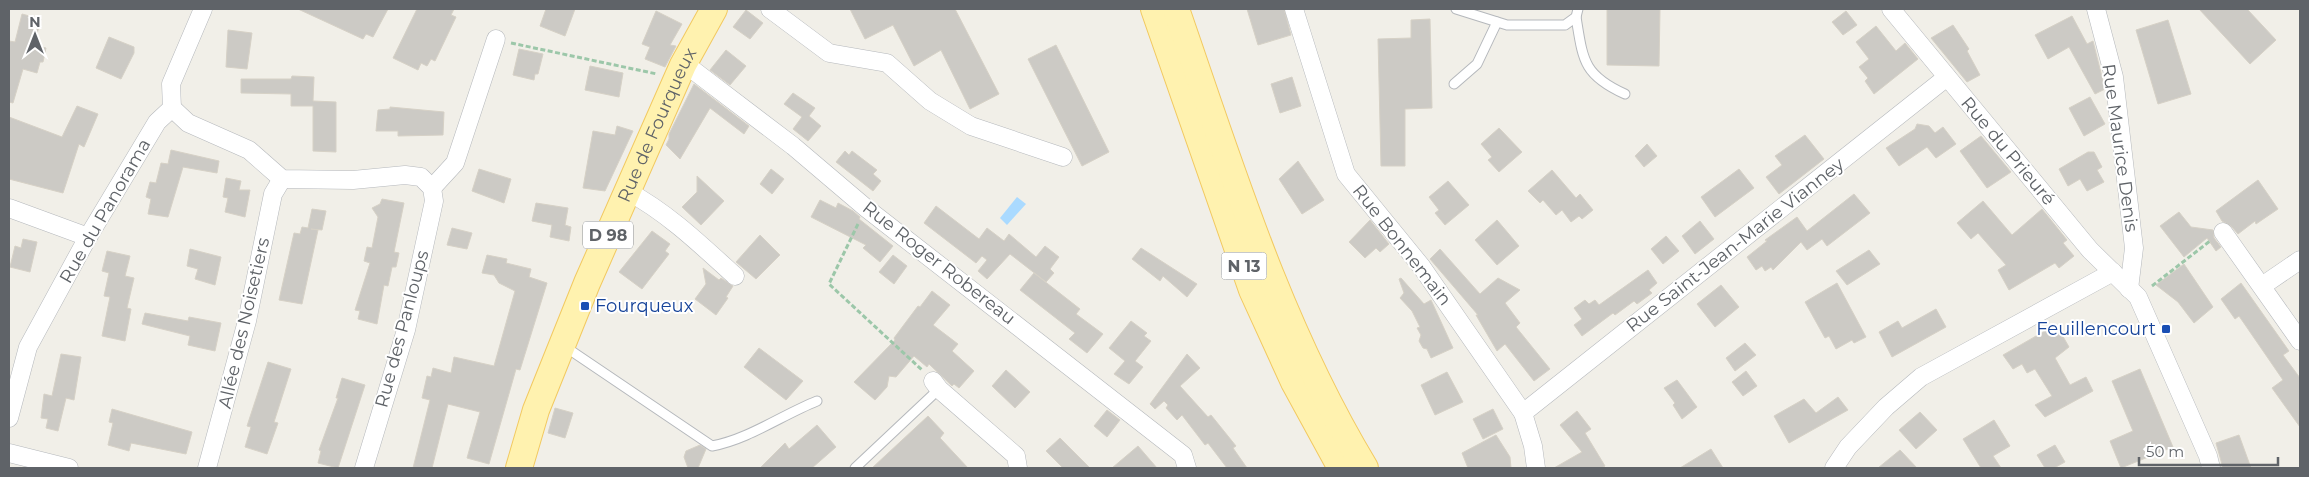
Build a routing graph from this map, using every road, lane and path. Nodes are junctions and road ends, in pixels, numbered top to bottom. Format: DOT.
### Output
graph roads {
  1 [pos="203,9"];
  2 [pos="714,9"];
  3 [pos="770,9"];
  4 [pos="1135,9"];
  5 [pos="1154,9"];
  6 [pos="1176,9"];
  7 [pos="1294,9"];
  8 [pos="1456,9"];
  9 [pos="1892,9"];
  10 [pos="2096,9"];
  11 [pos="1577,13"];
  12 [pos="1497,22"];
  13 [pos="496,39"];
  14 [pos="1170,54"];
  15 [pos="680,71"];
  16 [pos="1946,77"];
  17 [pos="1454,84"];
  18 [pos="1625,94"];
  19 [pos="172,108"];
  20 [pos="1063,158"];
  21 [pos="282,179"];
  22 [pos="432,188"];
  23 [pos="627,190"];
  24 [pos="9,208"];
  25 [pos="866,208"];
  26 [pos="2223,232"];
  27 [pos="88,237"];
  28 [pos="2300,260"];
  29 [pos="2113,272"];
  30 [pos="735,276"];
  31 [pos="2262,286"];
  32 [pos="2133,293"];
  33 [pos="2300,341"];
  34 [pos="562,345"];
  35 [pos="936,385"];
  36 [pos="818,401"];
  37 [pos="1523,412"];
  38 [pos="9,418"];
  39 [pos="9,453"];
  40 [pos="69,468"];
  41 [pos="207,468"];
  42 [pos="364,468"];
  43 [pos="519,468"];
  44 [pos="855,468"];
  45 [pos="1018,468"];
  46 [pos="1187,468"];
  47 [pos="1341,468"];
  48 [pos="1365,468"];
  49 [pos="1536,468"];
  50 [pos="1834,468"];
  51 [pos="2211,468"];
  1 -- 19 [label="street"];
  2 -- 15 [label="main road, Rue de Fourqueux / D 98"];
  3 -- 20 [label="street"];
  4 -- 14 [label="main road"];
  5 -- 14 [label="main road, N 13"];
  6 -- 48 [label="main road, N 13"];
  7 -- 37 [label="street, Rue Bonnemain"];
  8 -- 12 [label="lane"];
  9 -- 16 [label="street, Rue du Prieuré"];
  10 -- 32 [label="street, Rue Maurice Denis"];
  11 -- 12 [label="lane"];
  11 -- 18 [label="lane"];
  12 -- 17 [label="lane"];
  13 -- 15 [label="path"];
  13 -- 22 [label="street"];
  14 -- 47 [label="main road, N 13"];
  15 -- 23 [label="main road, Rue de Fourqueux / D 98"];
  15 -- 25 [label="street, Rue Roger Robereau"];
  16 -- 29 [label="street, Rue du Prieuré"];
  16 -- 37 [label="street, Rue Saint-Jean-Marie Vianney"];
  19 -- 21 [label="street"];
  19 -- 27 [label="street, Rue du Panorama"];
  21 -- 22 [label="street"];
  21 -- 41 [label="street, Allée des Noisetiers"];
  22 -- 42 [label="street, Rue des Panloups"];
  23 -- 30 [label="street"];
  23 -- 34 [label="main road, Rue de Fourqueux / D 98"];
  24 -- 27 [label="street"];
  25 -- 35 [label="path"];
  25 -- 46 [label="street, Rue Roger Robereau"];
  26 -- 31 [label="street"];
  26 -- 32 [label="path"];
  27 -- 38 [label="street, Rue du Panorama"];
  28 -- 31 [label="street"];
  29 -- 32 [label="street, Rue du Prieuré"];
  29 -- 50 [label="street"];
  31 -- 33 [label="street"];
  32 -- 51 [label="street"];
  34 -- 36 [label="lane"];
  34 -- 43 [label="main road, Rue de Fourqueux / D 98"];
  35 -- 44 [label="lane"];
  35 -- 45 [label="street"];
  37 -- 49 [label="street, Rue Bonnemain"];
  39 -- 40 [label="street"];
}
